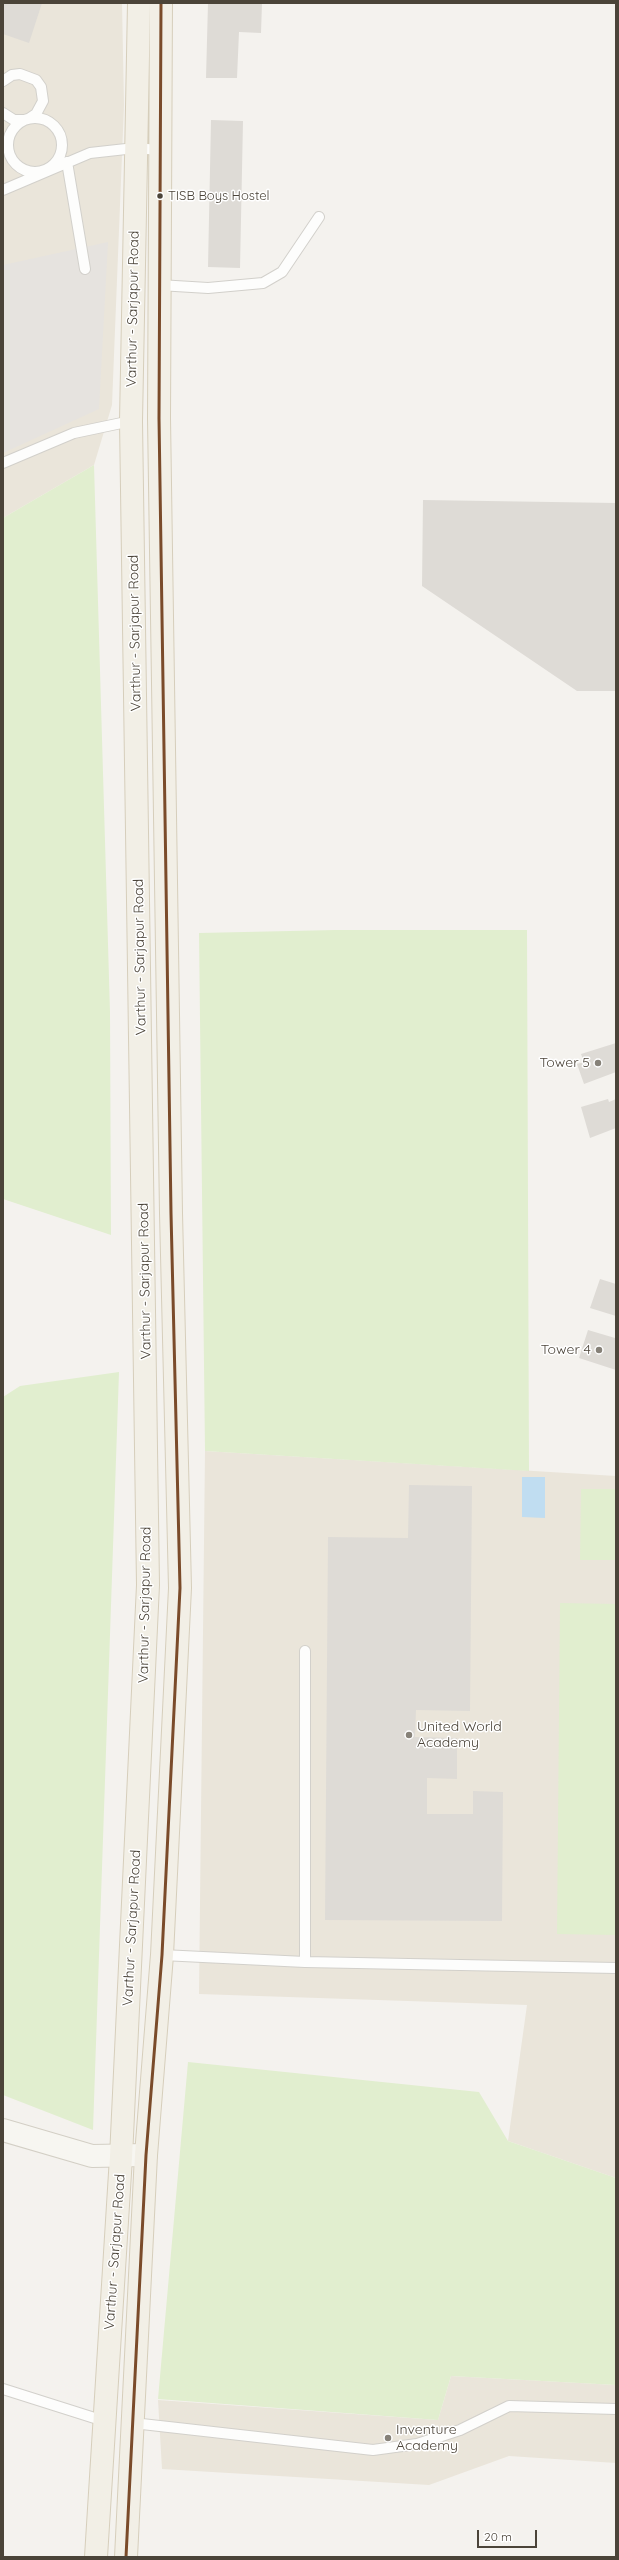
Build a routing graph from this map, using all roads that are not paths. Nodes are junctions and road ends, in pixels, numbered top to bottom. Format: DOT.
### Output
graph roads {
  1 [pos="139,3"];
  2 [pos="160,3"];
  3 [pos="3,82"];
  4 [pos="3,112"];
  5 [pos="26,119"];
  6 [pos="135,148"];
  7 [pos="159,150"];
  8 [pos="67,162"];
  9 [pos="50,169"];
  10 [pos="3,190"];
  11 [pos="319,218"];
  12 [pos="85,269"];
  13 [pos="159,284"];
  14 [pos="131,421"];
  15 [pos="3,463"];
  16 [pos="305,1651"];
  17 [pos="162,1955"];
  18 [pos="304,1962"];
  19 [pos="616,1968"];
  20 [pos="3,2130"];
  21 [pos="146,2155"];
  22 [pos="121,2157"];
  23 [pos="3,2389"];
  24 [pos="616,2409"];
  25 [pos="104,2421"];
  26 [pos="133,2422"];
  27 [pos="96,2557"];
  28 [pos="126,2557"];
  1 -- 6 [label="main road, Varthur - Sarjapur Road"];
  2 -- 7 [label="main road, Varthur - Sarjapur Road"];
  3 -- 5 [label="lane"];
  4 -- 5 [label="lane"];
  5 -- 9 [label="lane"];
  5 -- 9 [label="lane"];
  6 -- 7 [label="lane"];
  6 -- 8 [label="lane"];
  6 -- 14 [label="main road, Varthur - Sarjapur Road"];
  7 -- 13 [label="main road, Varthur - Sarjapur Road"];
  8 -- 9 [label="lane"];
  8 -- 12 [label="lane"];
  9 -- 10 [label="lane"];
  11 -- 13 [label="lane"];
  13 -- 17 [label="main road, Varthur - Sarjapur Road"];
  14 -- 15 [label="lane"];
  14 -- 22 [label="main road, Varthur - Sarjapur Road"];
  16 -- 18 [label="lane"];
  17 -- 18 [label="lane"];
  17 -- 21 [label="main road, Varthur - Sarjapur Road"];
  18 -- 19 [label="lane"];
  20 -- 22 [label="street"];
  21 -- 22 [label="street"];
  21 -- 26 [label="main road, Varthur - Sarjapur Road"];
  22 -- 25 [label="main road, Varthur - Sarjapur Road"];
  23 -- 25 [label="lane"];
  24 -- 26 [label="lane"];
  25 -- 27 [label="main road, Varthur - Sarjapur Road"];
  26 -- 28 [label="main road, Varthur - Sarjapur Road"];
}
